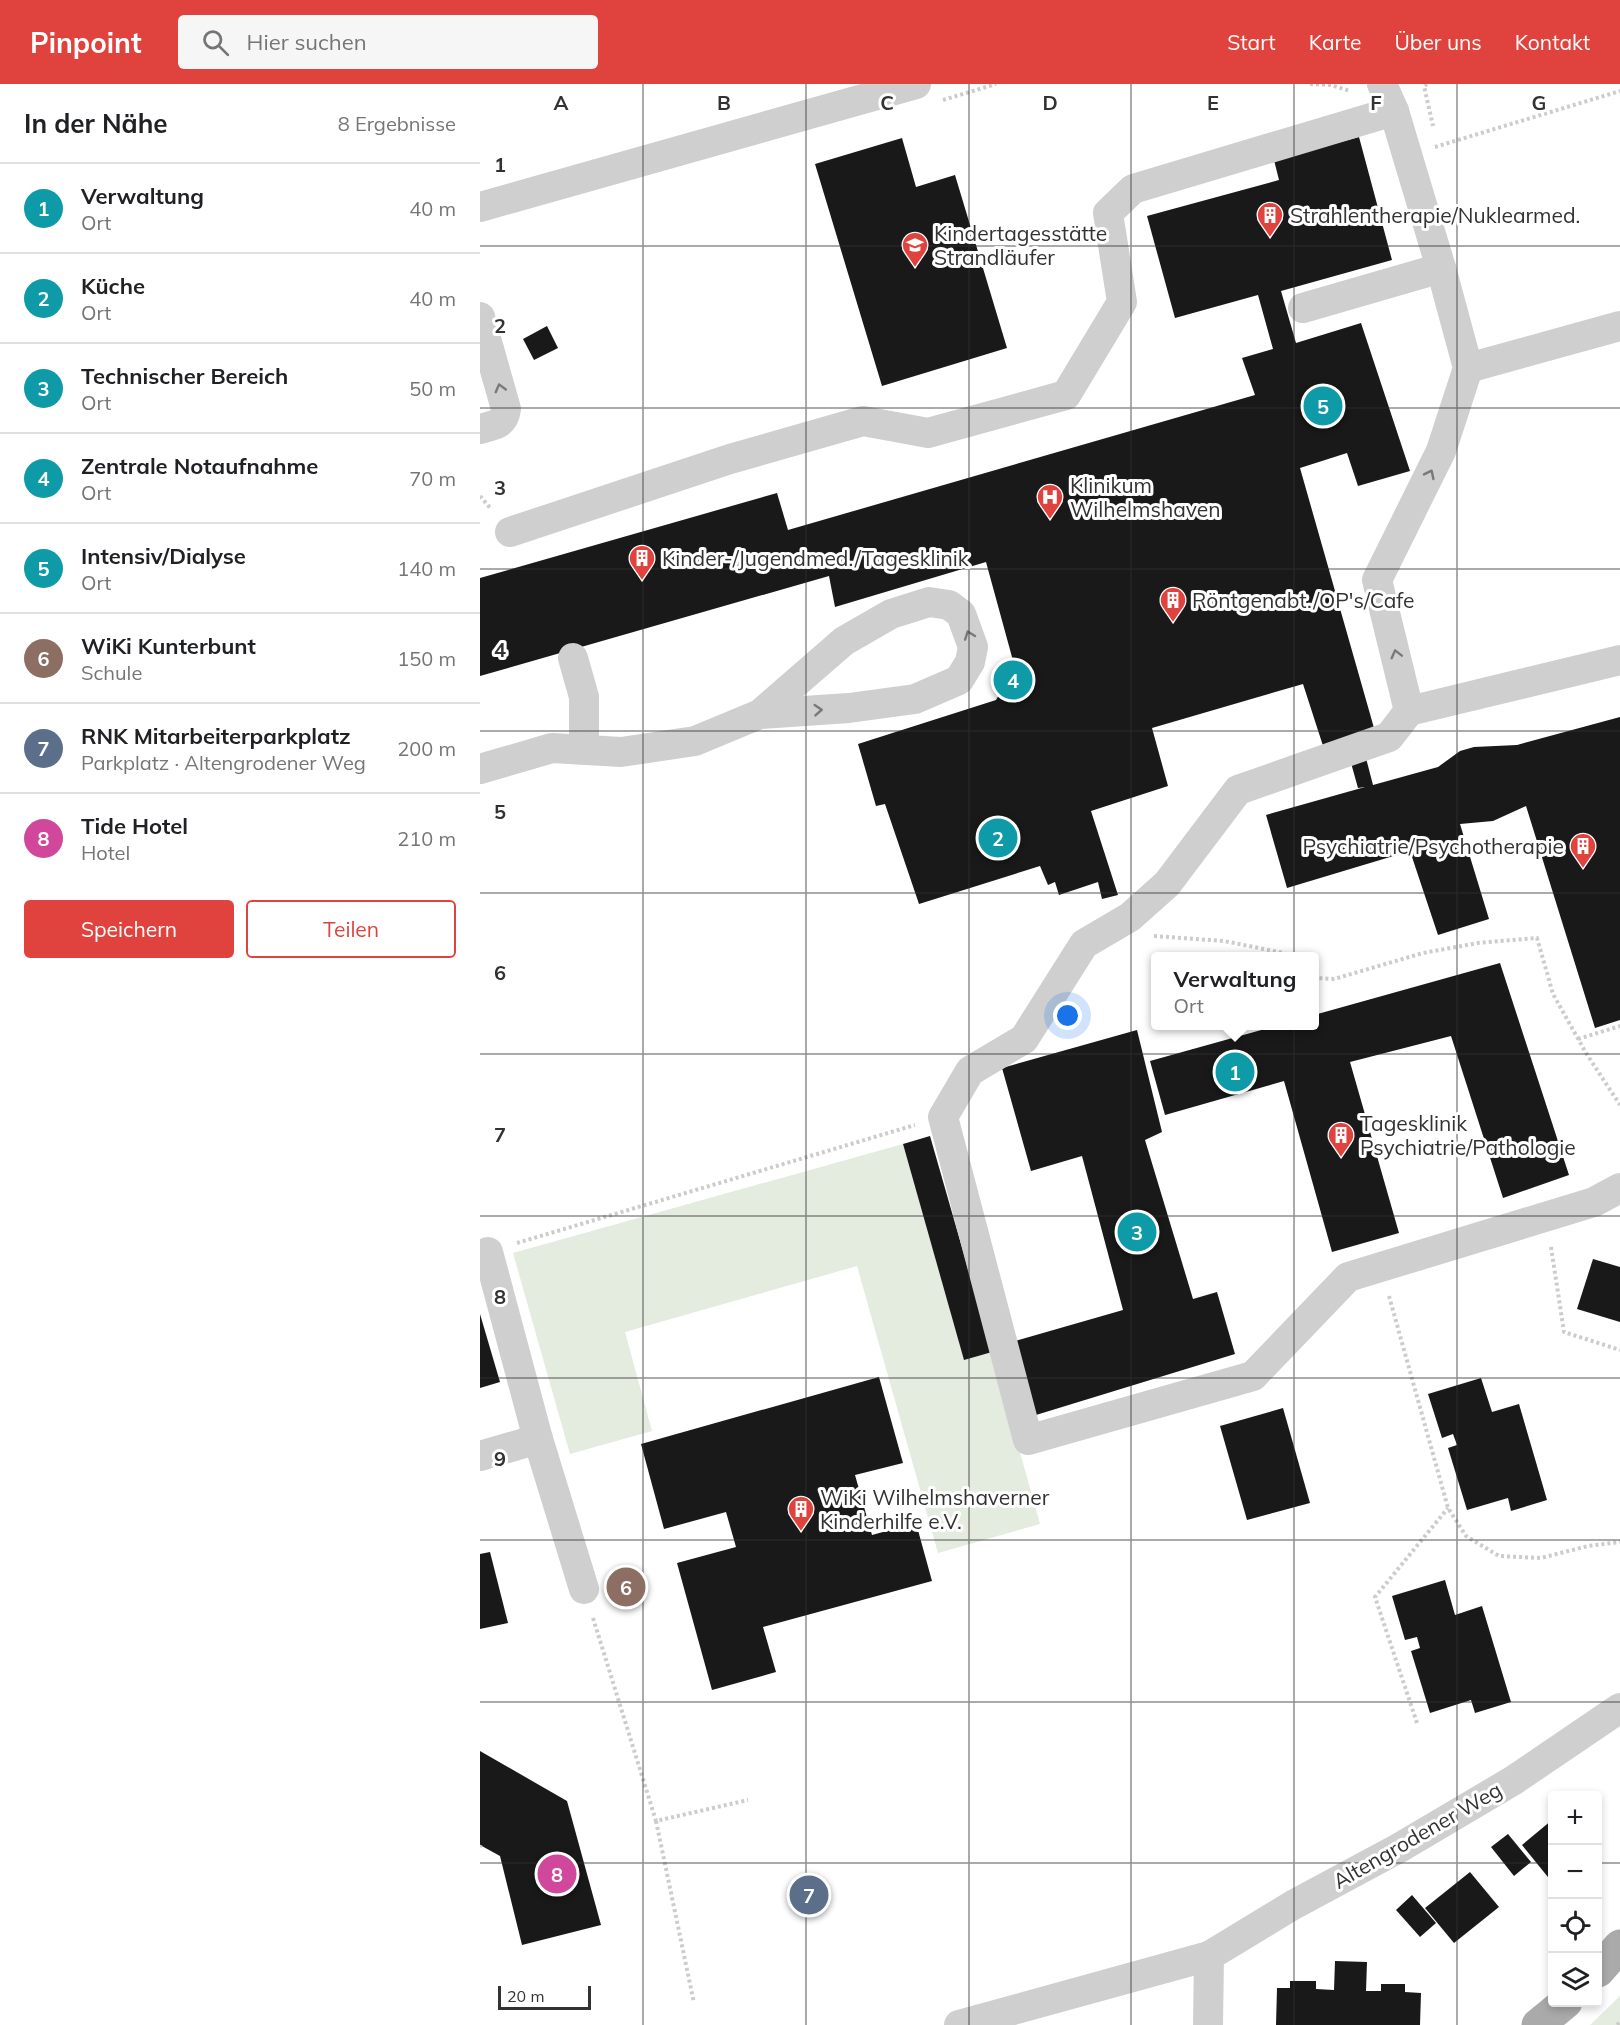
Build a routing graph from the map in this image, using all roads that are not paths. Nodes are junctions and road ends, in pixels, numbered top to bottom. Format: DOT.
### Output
graph roads {
  1 [pos="916,84"];
  2 [pos="1382,84"];
  3 [pos="1394,111"];
  4 [pos="480,207"];
  5 [pos="1441,268"];
  6 [pos="1303,308"];
  7 [pos="1620,326"];
  8 [pos="483,335"];
  9 [pos="1468,369"];
  10 [pos="480,429"];
  11 [pos="510,532"];
  12 [pos="573,658"];
  13 [pos="1620,660"];
  14 [pos="1410,711"];
  15 [pos="760,714"];
  16 [pos="584,750"];
  17 [pos="480,769"];
  18 [pos="1620,1188"];
  19 [pos="488,1252"];
  20 [pos="538,1439"];
  21 [pos="480,1456"];
  22 [pos="584,1589"];
  23 [pos="1620,1708"];
  24 [pos="1620,1947"];
  25 [pos="1209,1956"];
  26 [pos="1602,1967"];
  27 [pos="1560,2007"];
  28 [pos="959,2025"];
  29 [pos="1208,2025"];
  30 [pos="1539,2025"];
  1 -- 4 [label="street"];
  2 -- 3 [label="street"];
  3 -- 5 [label="street"];
  3 -- 11 [label="street"];
  5 -- 6 [label="street"];
  5 -- 9 [label="street"];
  7 -- 9 [label="street"];
  10 -- 8 [label="street, one-way"];
  14 -- 9 [label="street, one-way"];
  12 -- 16 [label="street"];
  13 -- 14 [label="street"];
  14 -- 18 [label="street"];
  15 -- 15 [label="street, one-way"];
  15 -- 16 [label="street"];
  16 -- 17 [label="street"];
  19 -- 20 [label="street"];
  20 -- 21 [label="street"];
  20 -- 22 [label="street"];
  23 -- 25 [label="street, Altengrodener Weg"];
  24 -- 26 [label="main road"];
  25 -- 28 [label="street, Altengrodener Weg"];
  25 -- 29 [label="street"];
  27 -- 30 [label="main road"];
}
